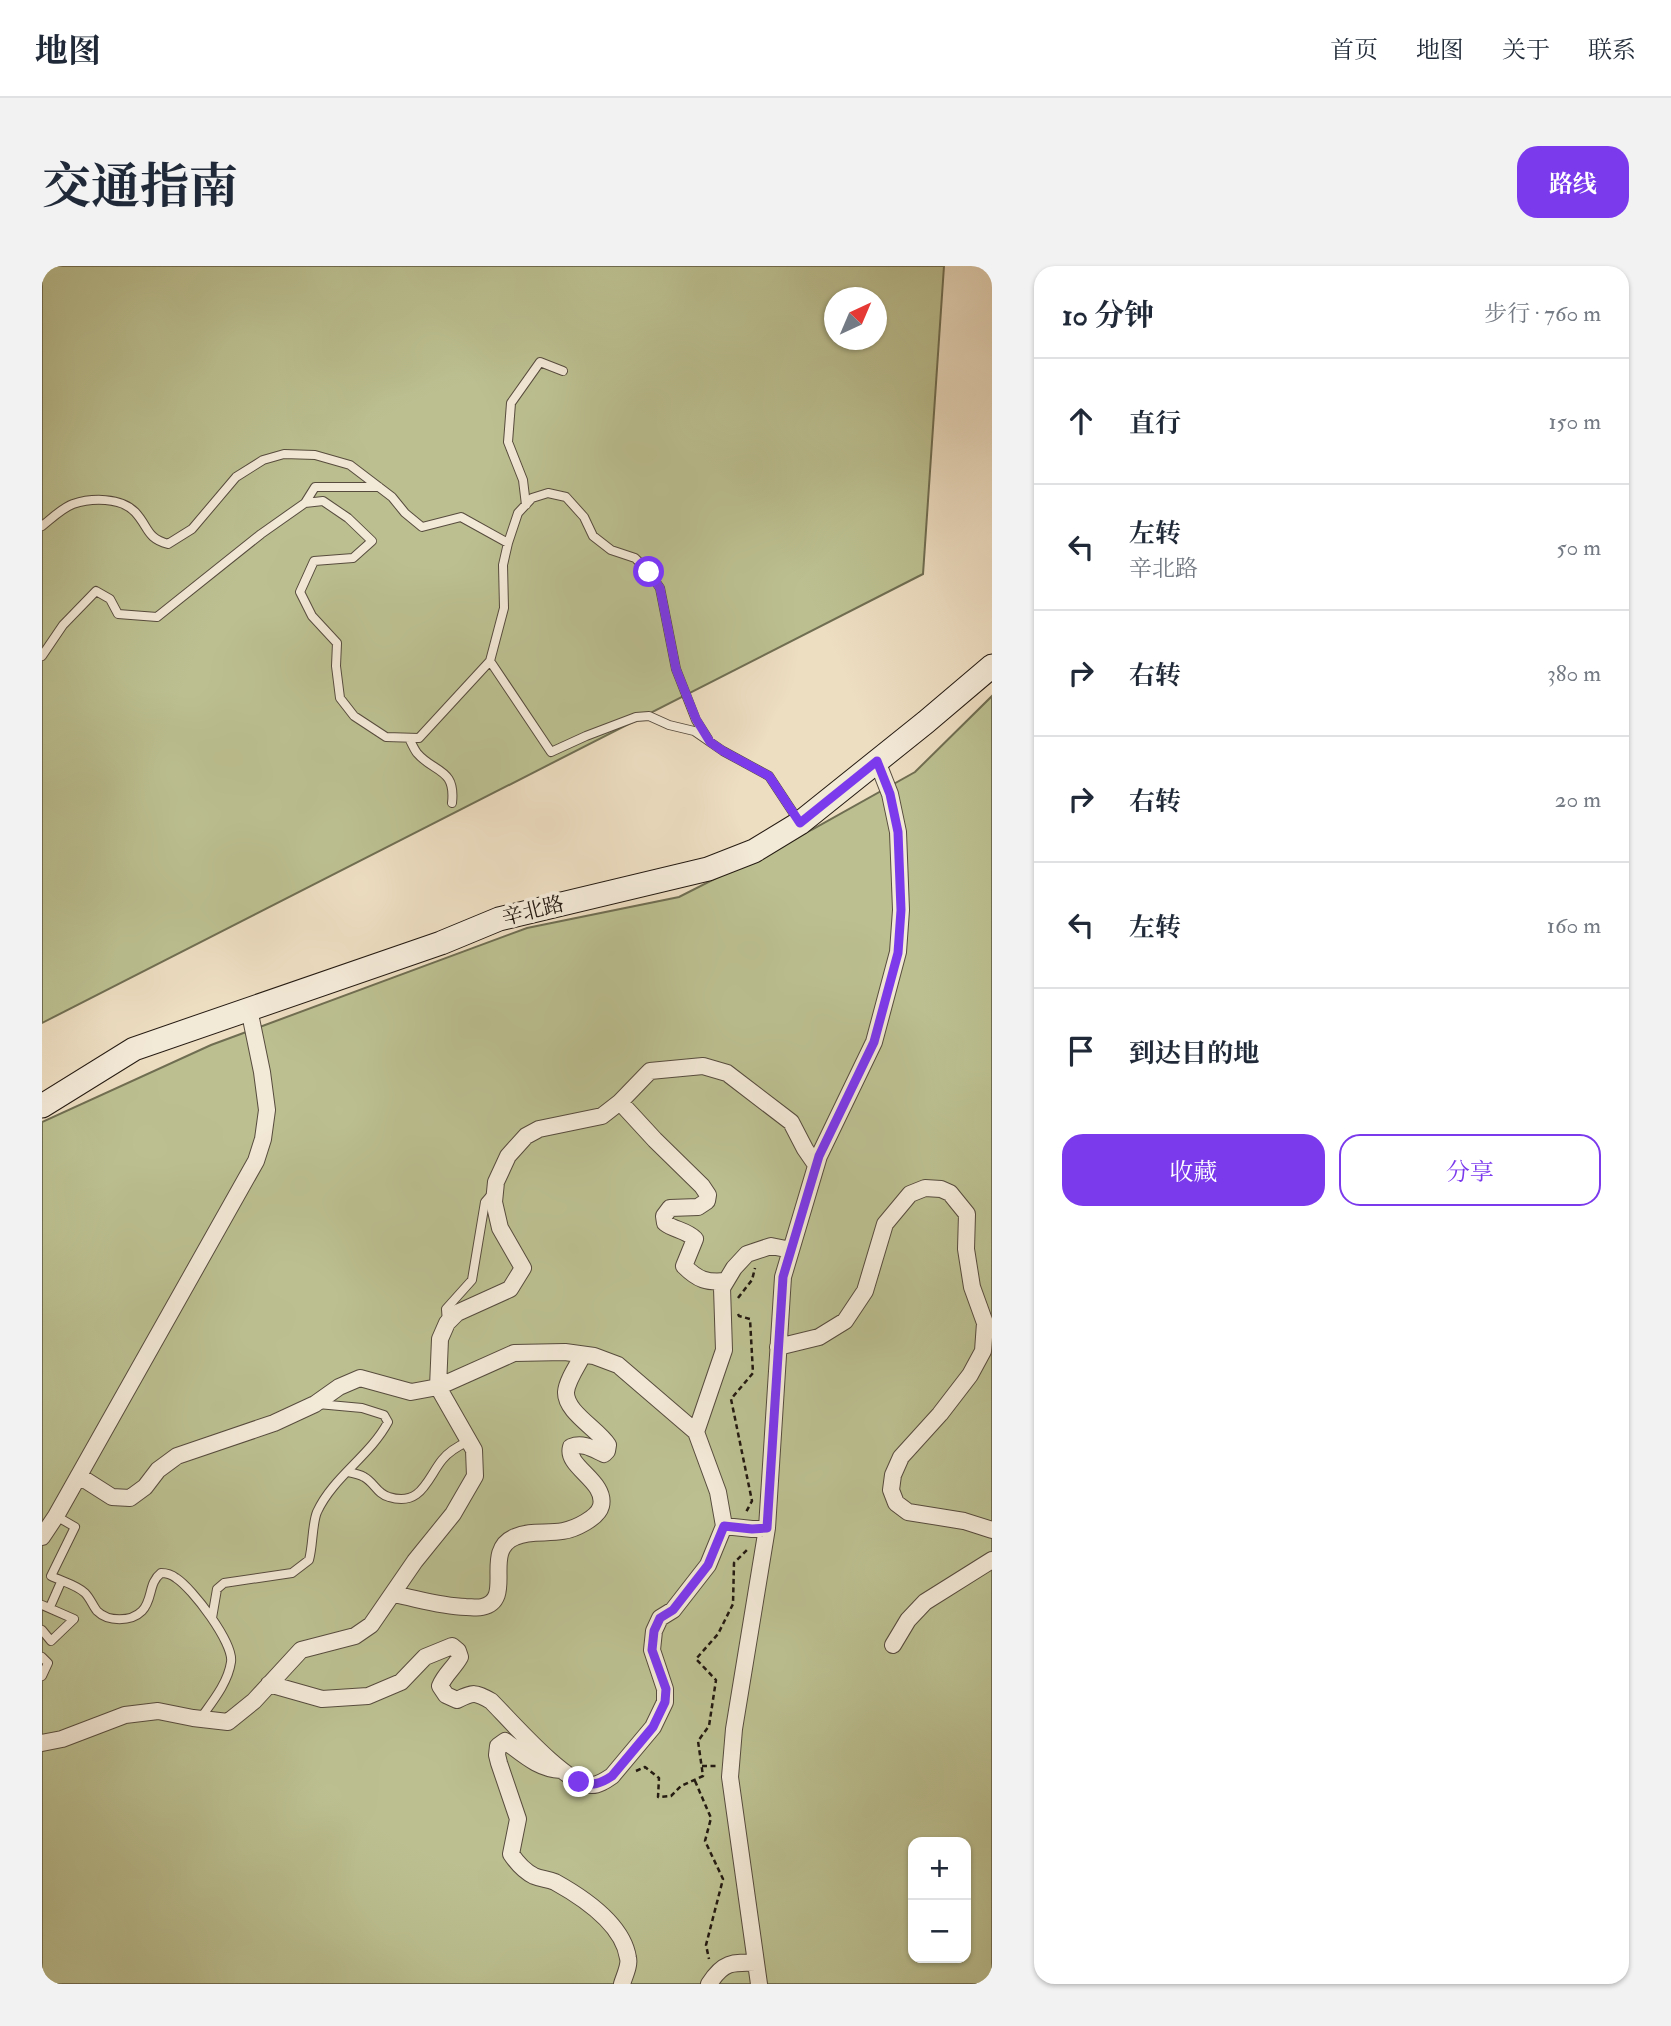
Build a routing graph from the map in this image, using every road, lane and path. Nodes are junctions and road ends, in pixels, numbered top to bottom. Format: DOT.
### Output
graph roads {
  1 [pos="563,371"];
  2 [pos="379,487"];
  3 [pos="305,503"];
  4 [pos="526,505"];
  5 [pos="42,526"];
  6 [pos="508,543"];
  7 [pos="42,656"];
  8 [pos="490,661"];
  9 [pos="992,666"];
  10 [pos="408,738"];
  11 [pos="710,742"];
  12 [pos="877,761"];
  13 [pos="452,803"];
  14 [pos="800,823"];
  15 [pos="249,1009"];
  16 [pos="620,1102"];
  17 [pos="42,1106"];
  18 [pos="816,1165"];
  19 [pos="495,1190"];
  20 [pos="761,1248"];
  21 [pos="790,1250"];
  22 [pos="726,1281"];
  23 [pos="735,1301"];
  24 [pos="737,1309"];
  25 [pos="447,1323"];
  26 [pos="778,1347"];
  27 [pos="583,1355"];
  28 [pos="438,1387"];
  29 [pos="315,1404"];
  30 [pos="696,1432"];
  31 [pos="469,1441"];
  32 [pos="348,1472"];
  33 [pos="79,1476"];
  34 [pos="56,1516"];
  35 [pos="745,1528"];
  36 [pos="992,1530"];
  37 [pos="42,1537"];
  38 [pos="992,1560"];
  39 [pos="61,1582"];
  40 [pos="393,1594"];
  41 [pos="46,1606"];
  42 [pos="212,1618"];
  43 [pos="45,1634"];
  44 [pos="42,1645"];
  45 [pos="893,1645"];
  46 [pos="42,1657"];
  47 [pos="42,1676"];
  48 [pos="269,1684"];
  49 [pos="200,1719"];
  50 [pos="42,1743"];
  51 [pos="561,1770"];
  52 [pos="612,1776"];
  53 [pos="695,1781"];
  54 [pos="756,1963"];
  55 [pos="711,1981"];
  56 [pos="622,1984"];
  57 [pos="759,1984"];
  1 -- 4 [label="lane"];
  2 -- 3 [label="lane"];
  2 -- 5 [label="lane"];
  2 -- 6 [label="lane"];
  3 -- 7 [label="lane"];
  3 -- 10 [label="lane"];
  4 -- 6 [label="lane"];
  4 -- 11 [label="lane"];
  6 -- 8 [label="lane"];
  8 -- 10 [label="lane"];
  8 -- 11 [label="lane"];
  9 -- 12 [label="main road, 辛北路"];
  10 -- 13 [label="lane"];
  11 -- 14 [label="lane"];
  12 -- 14 [label="main road, 辛北路"];
  12 -- 18 [label="street"];
  14 -- 15 [label="main road, 辛北路"];
  15 -- 17 [label="main road, 辛北路"];
  15 -- 33 [label="street"];
  16 -- 18 [label="street"];
  16 -- 19 [label="street"];
  16 -- 22 [label="street"];
  18 -- 21 [label="street"];
  19 -- 25 [label="lane"];
  19 -- 25 [label="street"];
  20 -- 21 [label="street"];
  20 -- 22 [label="street"];
  20 -- 23 [label="path"];
  21 -- 26 [label="street"];
  22 -- 30 [label="street"];
  24 -- 35 [label="path"];
  25 -- 28 [label="street"];
  26 -- 35 [label="street"];
  26 -- 36 [label="street"];
  27 -- 28 [label="street"];
  27 -- 30 [label="street"];
  27 -- 40 [label="street"];
  28 -- 29 [label="street"];
  28 -- 31 [label="street"];
  29 -- 32 [label="lane"];
  29 -- 33 [label="street"];
  30 -- 35 [label="street"];
  31 -- 32 [label="lane"];
  31 -- 40 [label="street"];
  32 -- 42 [label="lane"];
  33 -- 34 [label="street"];
  34 -- 37 [label="street"];
  34 -- 39 [label="lane"];
  35 -- 52 [label="street"];
  35 -- 53 [label="path"];
  35 -- 54 [label="street"];
  38 -- 45 [label="street"];
  39 -- 41 [label="lane"];
  39 -- 42 [label="lane"];
  40 -- 48 [label="street"];
  41 -- 43 [label="lane"];
  42 -- 49 [label="lane"];
  43 -- 44 [label="lane"];
  46 -- 47 [label="lane"];
  48 -- 49 [label="street"];
  48 -- 51 [label="street"];
  49 -- 50 [label="street"];
  51 -- 52 [label="street"];
  51 -- 56 [label="street"];
  52 -- 53 [label="path"];
  53 -- 55 [label="path"];
  54 -- 55 [label="street"];
  54 -- 57 [label="street"];
}
